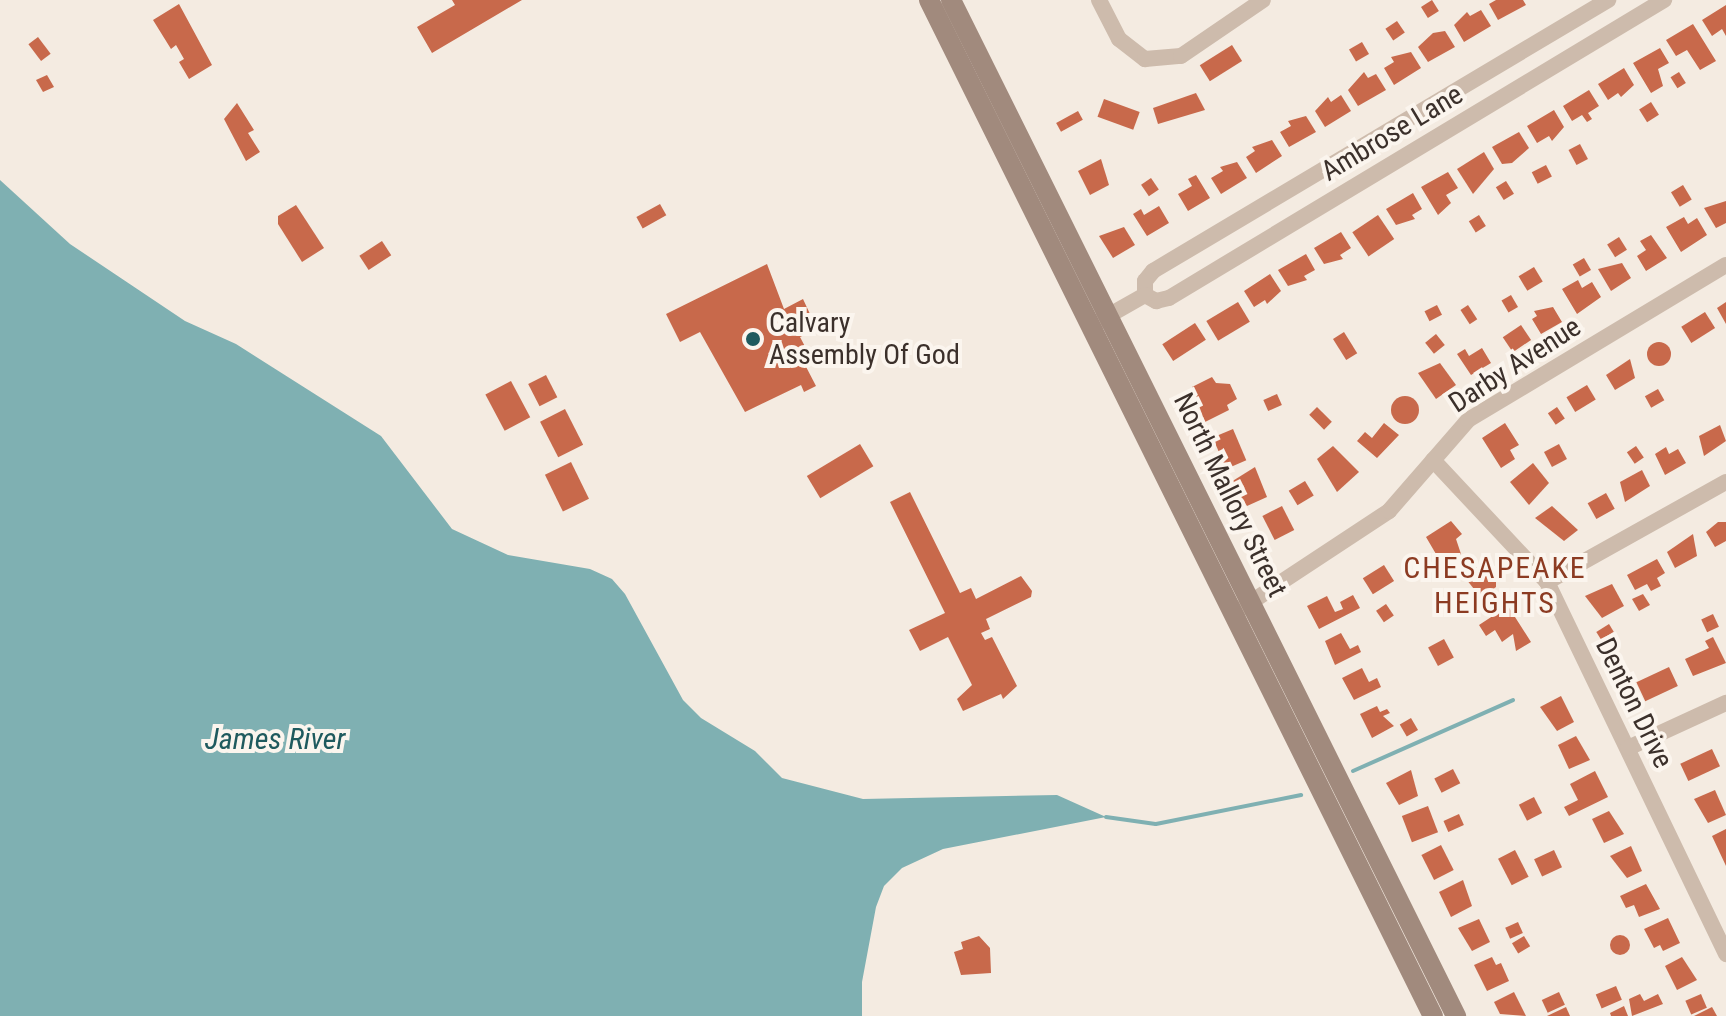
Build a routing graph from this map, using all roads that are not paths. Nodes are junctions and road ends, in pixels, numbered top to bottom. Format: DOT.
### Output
graph roads {
  1 [pos="929,0"];
  2 [pos="951,0"];
  3 [pos="1099,0"];
  4 [pos="1263,0"];
  5 [pos="1608,0"];
  6 [pos="1664,0"];
  7 [pos="1726,265"];
  8 [pos="1145,295"];
  9 [pos="1110,315"];
  10 [pos="1091,325"];
  11 [pos="1433,460"];
  12 [pos="1726,482"];
  13 [pos="1547,582"];
  14 [pos="1242,607"];
  15 [pos="1726,703"];
  16 [pos="1628,748"];
  17 [pos="1726,954"];
  18 [pos="1433,1016"];
  19 [pos="1456,1016"];
  1 -- 10 [label="main road, North Mallory Street"];
  2 -- 9 [label="main road, North Mallory Street"];
  3 -- 4 [label="street"];
  5 -- 8 [label="street, Ambrose Lane"];
  6 -- 8 [label="street, Ambrose Lane"];
  7 -- 11 [label="street, Darby Avenue"];
  8 -- 9 [label="street, Ambrose Lane"];
  9 -- 10 [label="street, Ambrose Lane"];
  9 -- 14 [label="main road, North Mallory Street"];
  10 -- 14 [label="main road, North Mallory Street"];
  11 -- 13 [label="street, Denton Drive"];
  11 -- 14 [label="street, Darby Avenue"];
  12 -- 13 [label="street"];
  13 -- 16 [label="street, Denton Drive"];
  14 -- 18 [label="main road, North Mallory Street"];
  14 -- 19 [label="main road, North Mallory Street"];
  15 -- 16 [label="street"];
  16 -- 17 [label="street, Denton Drive"];
}
